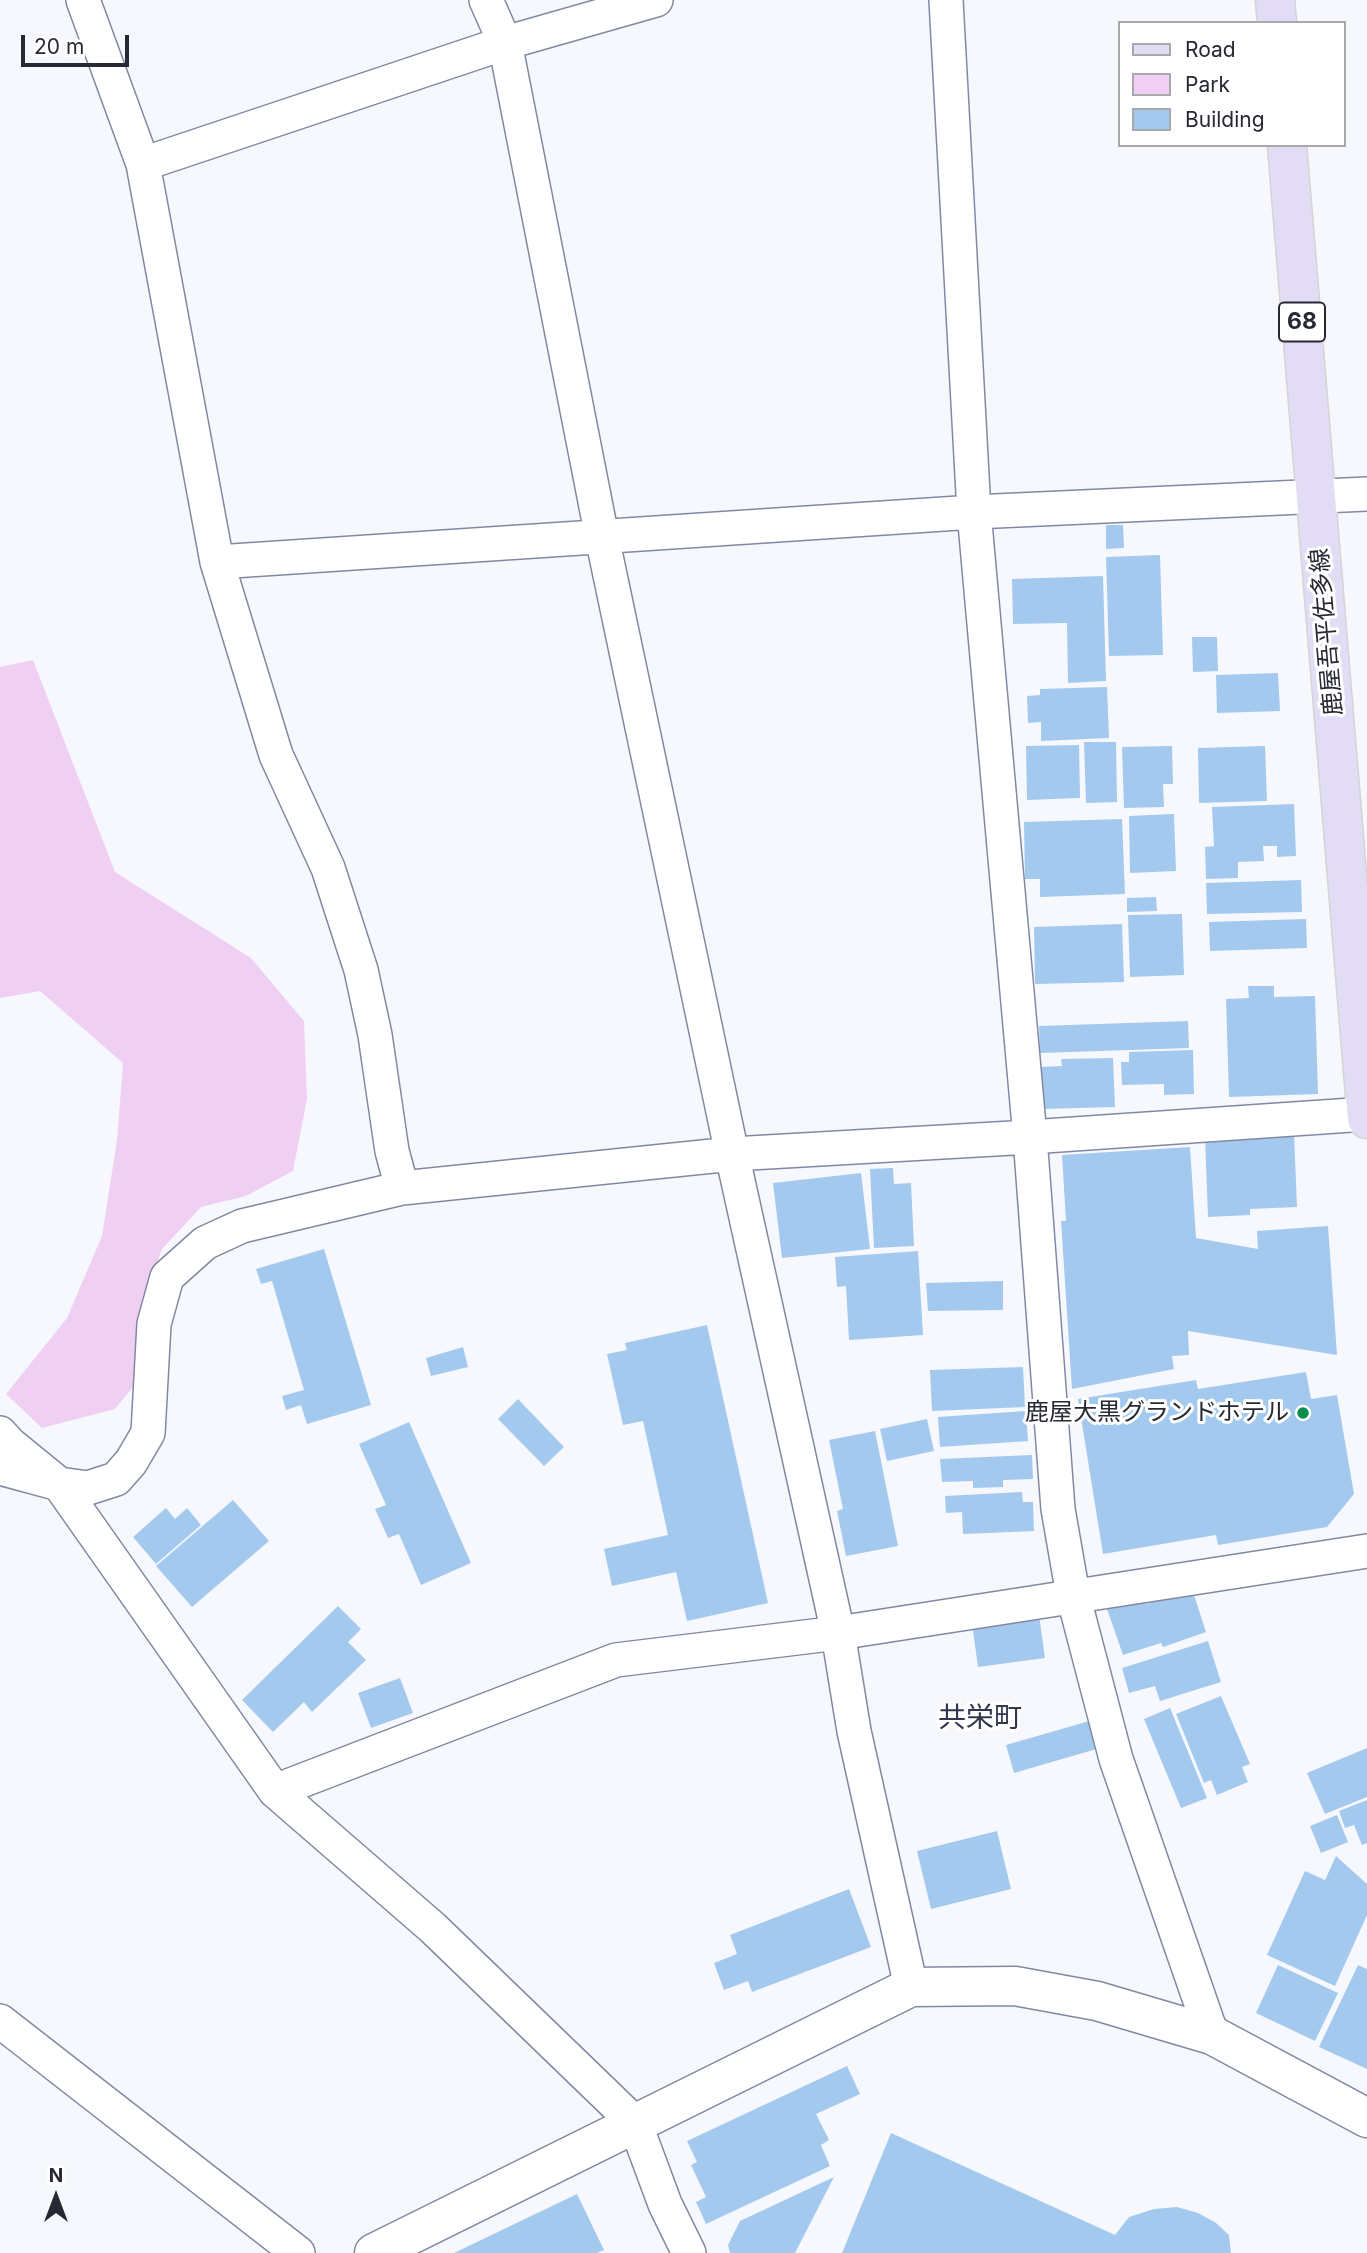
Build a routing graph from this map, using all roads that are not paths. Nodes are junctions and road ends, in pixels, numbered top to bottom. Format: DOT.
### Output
graph roads {
  1 [pos="83,0"];
  2 [pos="486,0"];
  3 [pos="656,0"];
  4 [pos="946,0"];
  5 [pos="1275,0"];
  6 [pos="1277,21"];
  7 [pos="505,43"];
  8 [pos="1287,147"];
  9 [pos="143,164"];
  10 [pos="1367,494"];
  11 [pos="1316,498"];
  12 [pos="974,512"];
  13 [pos="602,537"];
  14 [pos="217,562"];
  15 [pos="1367,1115"];
  16 [pos="1030,1137"];
  17 [pos="732,1154"];
  18 [pos="402,1188"];
  19 [pos="0,1433"];
  20 [pos="0,1468"];
  21 [pos="59,1484"];
  22 [pos="1367,1550"];
  23 [pos="1073,1595"];
  24 [pos="838,1633"];
  25 [pos="275,1791"];
  26 [pos="911,1987"];
  27 [pos="0,2021"];
  28 [pos="1212,2035"];
  29 [pos="1367,2118"];
  30 [pos="635,2123"];
  31 [pos="298,2253"];
  32 [pos="374,2253"];
  33 [pos="689,2253"];
  1 -- 9 [label="street"];
  2 -- 7 [label="street"];
  3 -- 7 [label="street"];
  4 -- 12 [label="street"];
  5 -- 6 [label="main road"];
  7 -- 9 [label="street"];
  7 -- 13 [label="street"];
  8 -- 11 [label="main road, 鹿屋吾平佐多線 / 68"];
  9 -- 14 [label="street"];
  10 -- 11 [label="street"];
  11 -- 12 [label="street"];
  11 -- 15 [label="main road, 鹿屋吾平佐多線 / 68"];
  12 -- 13 [label="street"];
  12 -- 16 [label="street"];
  13 -- 14 [label="street"];
  13 -- 17 [label="street"];
  14 -- 18 [label="street"];
  15 -- 16 [label="street"];
  16 -- 17 [label="street"];
  16 -- 23 [label="street"];
  17 -- 18 [label="street"];
  17 -- 24 [label="street"];
  18 -- 21 [label="street"];
  19 -- 21 [label="street"];
  20 -- 21 [label="street"];
  21 -- 25 [label="street"];
  22 -- 23 [label="street"];
  23 -- 24 [label="street"];
  23 -- 28 [label="street"];
  24 -- 25 [label="street"];
  24 -- 26 [label="street"];
  25 -- 30 [label="street"];
  26 -- 28 [label="street"];
  26 -- 30 [label="street"];
  27 -- 31 [label="street"];
  28 -- 29 [label="street"];
  30 -- 32 [label="street"];
  30 -- 33 [label="street"];
}
